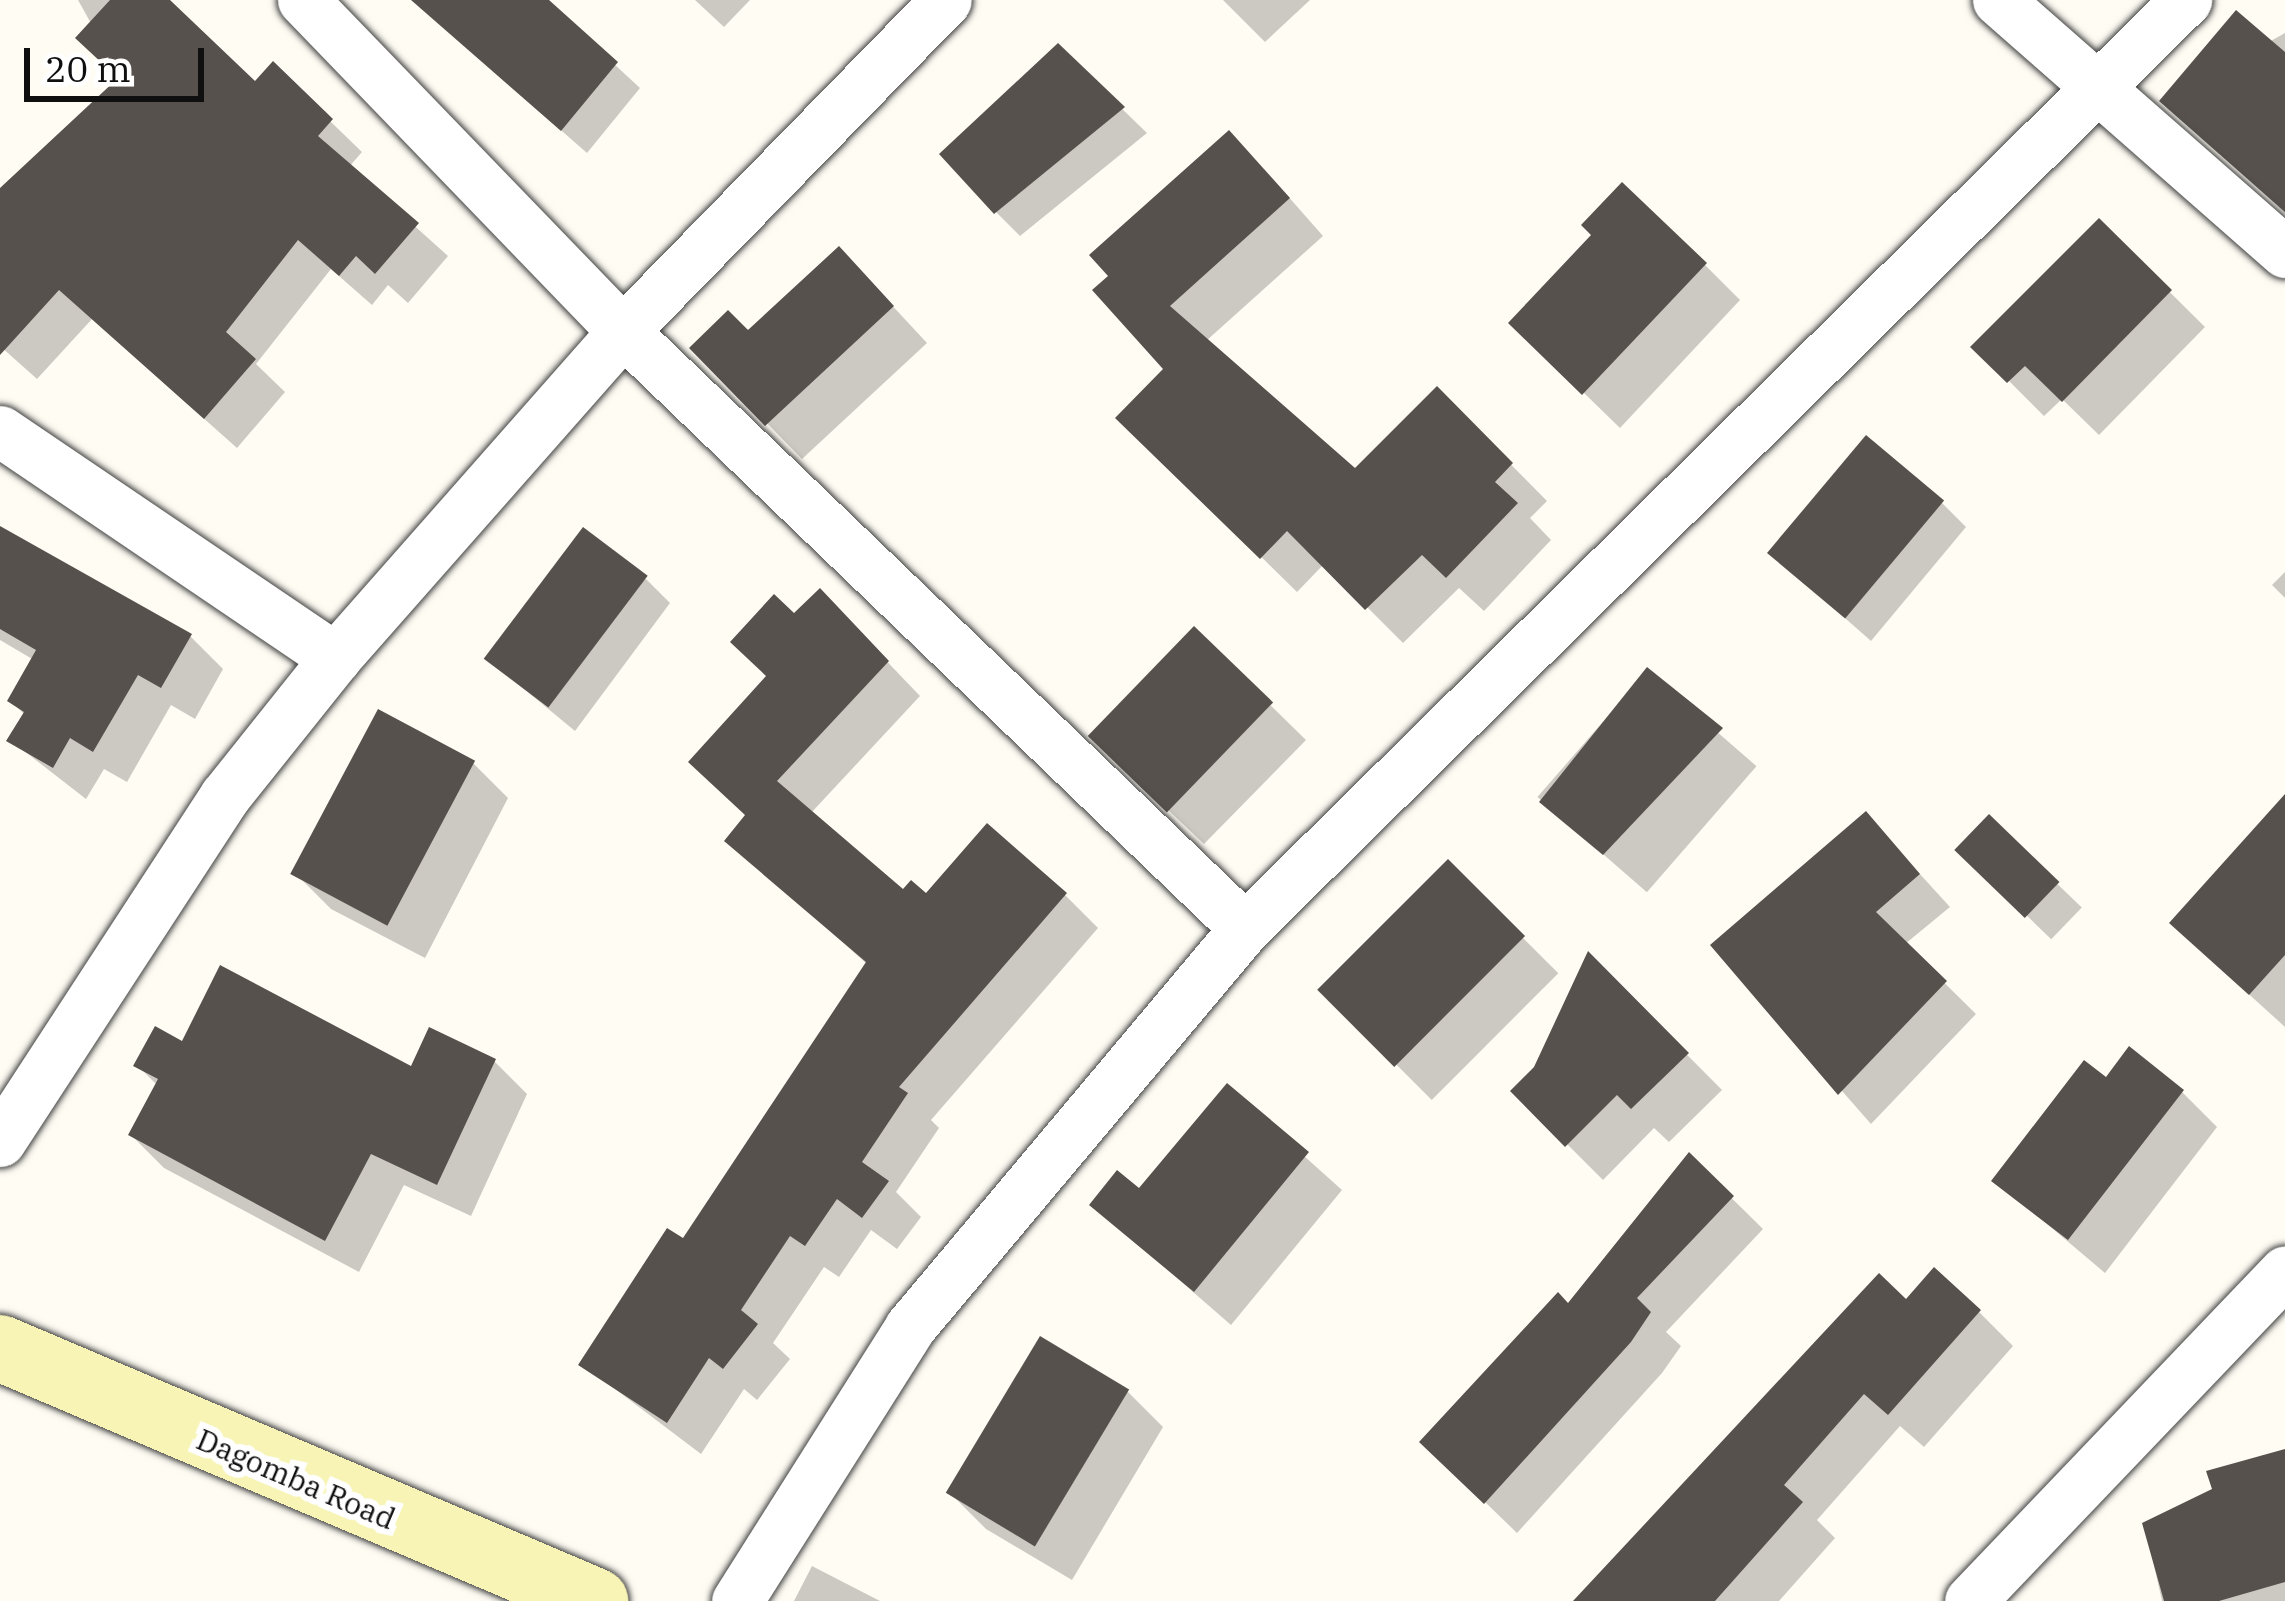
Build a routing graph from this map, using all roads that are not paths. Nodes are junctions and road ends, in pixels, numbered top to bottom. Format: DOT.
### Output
graph roads {
  1 [pos="303,0"];
  2 [pos="946,0"];
  3 [pos="1998,0"];
  4 [pos="2186,0"];
  5 [pos="2100,89"];
  6 [pos="2285,252"];
  7 [pos="623,331"];
  8 [pos="0,431"];
  9 [pos="335,658"];
  10 [pos="1244,928"];
  11 [pos="0,1141"];
  12 [pos="2283,1281"];
  13 [pos="0,1348"];
  14 [pos="595,1601"];
  15 [pos="737,1601"];
  16 [pos="1970,1601"];
  1 -- 7 [label="street"];
  2 -- 7 [label="street"];
  3 -- 5 [label="street"];
  4 -- 5 [label="street"];
  5 -- 6 [label="street"];
  5 -- 10 [label="street"];
  7 -- 9 [label="street"];
  7 -- 10 [label="street"];
  8 -- 9 [label="street"];
  9 -- 11 [label="street"];
  10 -- 15 [label="street"];
  12 -- 16 [label="street"];
  13 -- 14 [label="street, Dagomba Road"];
}
